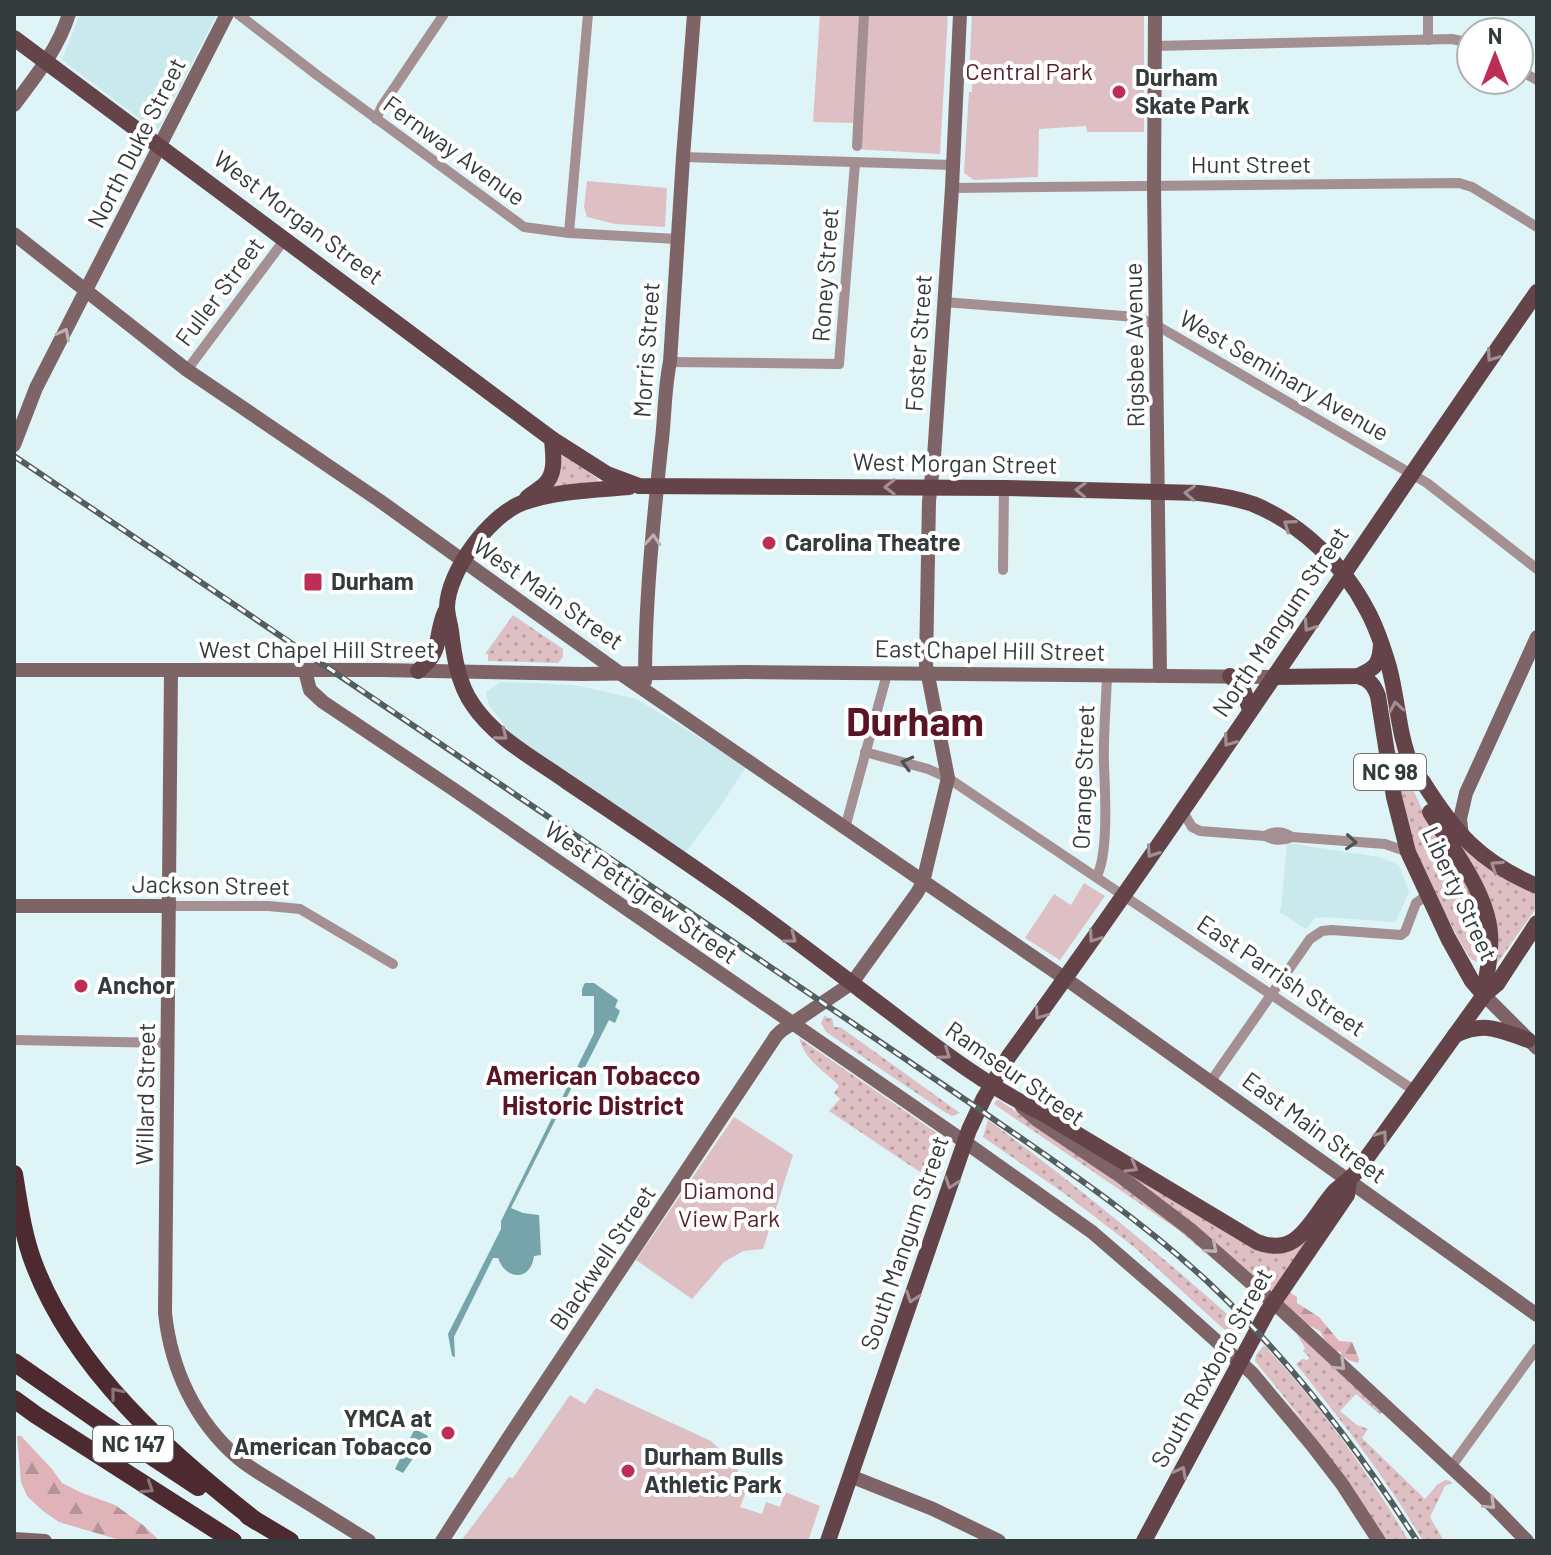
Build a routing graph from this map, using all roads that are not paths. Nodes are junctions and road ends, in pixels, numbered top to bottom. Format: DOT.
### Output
graph roads {
  1 [pos="69,14"];
  2 [pos="227,14"];
  3 [pos="238,14"];
  4 [pos="444,14"];
  5 [pos="588,14"];
  6 [pos="694,14"];
  7 [pos="864,14"];
  8 [pos="960,14"];
  9 [pos="1155,14"];
  10 [pos="1428,14"];
  11 [pos="14,38"];
  12 [pos="1428,40"];
  13 [pos="1455,40"];
  14 [pos="1155,46"];
  15 [pos="46,62"];
  16 [pos="14,105"];
  17 [pos="376,119"];
  18 [pos="160,146"];
  19 [pos="857,146"];
  20 [pos="683,157"];
  21 [pos="855,163"];
  22 [pos="953,165"];
  23 [pos="1154,186"];
  24 [pos="952,188"];
  25 [pos="1537,227"];
  26 [pos="569,233"];
  27 [pos="14,234"];
  28 [pos="285,239"];
  29 [pos="677,239"];
  30 [pos="87,291"];
  31 [pos="1537,292"];
  32 [pos="944,302"];
  33 [pos="1156,325"];
  34 [pos="670,362"];
  35 [pos="187,370"];
  36 [pos="15,435"];
  37 [pos="552,439"];
  38 [pos="1411,474"];
  39 [pos="639,486"];
  40 [pos="656,486"];
  41 [pos="930,488"];
  42 [pos="1004,488"];
  43 [pos="1159,492"];
  44 [pos="523,503"];
  45 [pos="463,561"];
  46 [pos="1537,569"];
  47 [pos="1003,570"];
  48 [pos="1344,574"];
  49 [pos="447,606"];
  50 [pos="1537,637"];
  51 [pos="1381,642"];
  52 [pos="14,670"];
  53 [pos="171,671"];
  54 [pos="305,671"];
  55 [pos="418,671"];
  56 [pos="459,672"];
  57 [pos="645,673"];
  58 [pos="621,674"];
  59 [pos="887,674"];
  60 [pos="928,675"];
  61 [pos="1107,676"];
  62 [pos="1160,676"];
  63 [pos="1230,676"];
  64 [pos="1358,676"];
  65 [pos="1274,677"];
  66 [pos="645,690"];
  67 [pos="1250,710"];
  68 [pos="865,752"];
  69 [pos="1414,771"];
  70 [pos="948,778"];
  71 [pos="1426,788"];
  72 [pos="1466,793"];
  73 [pos="1182,810"];
  74 [pos="845,828"];
  75 [pos="1462,836"];
  76 [pos="1408,852"];
  77 [pos="1096,877"];
  78 [pos="923,882"];
  79 [pos="1537,886"];
  80 [pos="1124,895"];
  81 [pos="1427,895"];
  82 [pos="14,906"];
  83 [pos="169,906"];
  84 [pos="1537,923"];
  85 [pos="1461,959"];
  86 [pos="393,964"];
  87 [pos="1487,971"];
  88 [pos="1505,971"];
  89 [pos="1065,978"];
  90 [pos="852,983"];
  91 [pos="1271,994"];
  92 [pos="1484,995"];
  93 [pos="792,1024"];
  94 [pos="1455,1035"];
  95 [pos="14,1040"];
  96 [pos="168,1043"];
  97 [pos="1533,1044"];
  98 [pos="1211,1081"];
  99 [pos="991,1084"];
  100 [pos="1415,1091"];
  101 [pos="1016,1100"];
  102 [pos="965,1142"];
  103 [pos="14,1174"];
  104 [pos="1349,1181"];
  105 [pos="1537,1315"];
  106 [pos="1537,1348"];
  107 [pos="14,1362"];
  108 [pos="1240,1362"];
  109 [pos="14,1400"];
  110 [pos="1451,1467"];
  111 [pos="850,1476"];
  112 [pos="256,1521"];
  113 [pos="14,1539"];
  114 [pos="45,1541"];
  115 [pos="233,1541"];
  116 [pos="290,1541"];
  117 [pos="369,1541"];
  118 [pos="442,1541"];
  119 [pos="828,1541"];
  120 [pos="999,1541"];
  121 [pos="1144,1541"];
  122 [pos="1379,1541"];
  123 [pos="1527,1541"];
  1 -- 15 [label="street"];
  2 -- 18 [label="street, North Duke Street"];
  3 -- 17 [label="street, Fernway Avenue"];
  4 -- 17 [label="street"];
  5 -- 26 [label="street"];
  6 -- 20 [label="street, Morris Street"];
  7 -- 19 [label="street"];
  8 -- 22 [label="street, Foster Street"];
  9 -- 14 [label="street, Rigsbee Avenue"];
  10 -- 12 [label="street"];
  11 -- 15 [label="main road, West Morgan Street"];
  12 -- 13 [label="street"];
  12 -- 14 [label="street"];
  14 -- 23 [label="street, Rigsbee Avenue"];
  15 -- 16 [label="street"];
  15 -- 18 [label="main road, West Morgan Street"];
  17 -- 26 [label="street, Fernway Avenue"];
  18 -- 28 [label="main road, West Morgan Street"];
  18 -- 30 [label="street, North Duke Street"];
  20 -- 21 [label="street"];
  20 -- 29 [label="street, Morris Street"];
  21 -- 22 [label="street"];
  21 -- 34 [label="street, Roney Street"];
  22 -- 24 [label="street, Foster Street"];
  23 -- 24 [label="street, Hunt Street"];
  23 -- 25 [label="street, Hunt Street"];
  23 -- 33 [label="street, Rigsbee Avenue"];
  24 -- 32 [label="street, Foster Street"];
  26 -- 29 [label="street, Fernway Avenue"];
  27 -- 30 [label="street, West Main Street"];
  28 -- 35 [label="street, Fuller Street"];
  28 -- 37 [label="main road, West Morgan Street"];
  29 -- 34 [label="street, Morris Street"];
  30 -- 35 [label="street, West Main Street"];
  36 -- 30 [label="street, North Duke Street, one-way"];
  31 -- 38 [label="main road, North Mangum Street, one-way"];
  32 -- 33 [label="street, West Seminary Avenue"];
  32 -- 41 [label="street, Foster Street"];
  33 -- 38 [label="street, West Seminary Avenue"];
  33 -- 43 [label="street, Rigsbee Avenue"];
  34 -- 40 [label="street, Morris Street"];
  35 -- 45 [label="street, West Main Street"];
  37 -- 39 [label="main road, West Morgan Street"];
  37 -- 44 [label="main road"];
  38 -- 46 [label="street, West Seminary Avenue"];
  38 -- 48 [label="main road, North Mangum Street"];
  39 -- 40 [label="main road, West Morgan Street"];
  39 -- 44 [label="main road"];
  41 -- 40 [label="main road, West Morgan Street, one-way"];
  57 -- 40 [label="street, Morris Street, one-way"];
  41 -- 42 [label="main road, West Morgan Street"];
  41 -- 60 [label="street, Foster Street"];
  43 -- 42 [label="main road, West Morgan Street, one-way"];
  42 -- 47 [label="street"];
  48 -- 43 [label="main road, West Morgan Street, one-way"];
  43 -- 62 [label="street, Rigsbee Avenue"];
  44 -- 45 [label="main road"];
  45 -- 49 [label="main road"];
  45 -- 58 [label="street, West Main Street"];
  48 -- 51 [label="main road, West Morgan Street"];
  48 -- 65 [label="main road, North Mangum Street, one-way"];
  49 -- 55 [label="main road"];
  49 -- 56 [label="main road, Ramseur Street"];
  50 -- 72 [label="street"];
  51 -- 64 [label="main road"];
  69 -- 51 [label="main road, West Morgan Street, one-way"];
  52 -- 53 [label="street, West Chapel Hill Street"];
  53 -- 54 [label="street, West Chapel Hill Street"];
  53 -- 83 [label="street, Willard Street"];
  54 -- 55 [label="street, West Chapel Hill Street"];
  54 -- 93 [label="street, West Pettigrew Street"];
  55 -- 56 [label="street, West Chapel Hill Street"];
  56 -- 58 [label="street, West Chapel Hill Street"];
  56 -- 90 [label="main road, Ramseur Street, one-way"];
  57 -- 58 [label="street, East Chapel Hill Street"];
  57 -- 59 [label="street, East Chapel Hill Street"];
  57 -- 66 [label="street, Morris Street"];
  58 -- 66 [label="street, West Main Street"];
  59 -- 60 [label="street, East Chapel Hill Street"];
  59 -- 68 [label="street"];
  60 -- 61 [label="street, East Chapel Hill Street"];
  60 -- 70 [label="street, Foster Street"];
  61 -- 62 [label="street, East Chapel Hill Street"];
  61 -- 77 [label="street, Orange Street"];
  62 -- 63 [label="street, East Chapel Hill Street"];
  63 -- 65 [label="street, East Chapel Hill Street"];
  63 -- 67 [label="main road"];
  64 -- 65 [label="main road, East Chapel Hill Street"];
  64 -- 76 [label="main road, Liberty Street / NC 98"];
  65 -- 67 [label="main road, North Mangum Street"];
  66 -- 74 [label="street, West Main Street"];
  67 -- 73 [label="main road, North Mangum Street, one-way"];
  70 -- 68 [label="street, East Parrish Street, one-way"];
  68 -- 74 [label="street"];
  69 -- 71 [label="main road"];
  69 -- 87 [label="main road, Liberty Street"];
  70 -- 77 [label="street, East Parrish Street"];
  70 -- 78 [label="street"];
  71 -- 72 [label="street"];
  71 -- 75 [label="main road"];
  72 -- 75 [label="street"];
  73 -- 76 [label="street, one-way"];
  73 -- 80 [label="main road, North Mangum Street, one-way"];
  74 -- 78 [label="street, West Main Street"];
  79 -- 75 [label="main road, one-way"];
  76 -- 81 [label="main road, Liberty Street / NC 98"];
  77 -- 80 [label="street, East Parrish Street"];
  78 -- 89 [label="street, West Main Street"];
  78 -- 90 [label="street, Blackwell Street"];
  80 -- 89 [label="main road, North Mangum Street, one-way"];
  80 -- 91 [label="street, East Parrish Street"];
  81 -- 85 [label="main road, Liberty Street / NC 98"];
  81 -- 91 [label="street"];
  82 -- 83 [label="street, Jackson Street"];
  83 -- 86 [label="street, Jackson Street"];
  83 -- 96 [label="street, Willard Street"];
  84 -- 88 [label="main road"];
  85 -- 87 [label="main road"];
  85 -- 92 [label="main road, Liberty Street / NC 98"];
  87 -- 88 [label="main road"];
  87 -- 92 [label="main road, Liberty Street"];
  88 -- 92 [label="main road"];
  89 -- 98 [label="street, East Main Street"];
  89 -- 99 [label="main road, South Mangum Street, one-way"];
  90 -- 93 [label="street, Blackwell Street"];
  90 -- 99 [label="main road, Ramseur Street, one-way"];
  91 -- 98 [label="street"];
  91 -- 100 [label="street, East Parrish Street"];
  92 -- 94 [label="main road"];
  92 -- 97 [label="street, Liberty Street"];
  93 -- 102 [label="street, West Pettigrew Street"];
  93 -- 118 [label="street, Blackwell Street"];
  94 -- 97 [label="main road"];
  94 -- 100 [label="main road"];
  95 -- 96 [label="street"];
  96 -- 117 [label="street, Willard Street"];
  98 -- 104 [label="street, East Main Street"];
  99 -- 101 [label="main road, Ramseur Street"];
  99 -- 102 [label="main road, South Mangum Street"];
  104 -- 100 [label="main road, one-way"];
  101 -- 104 [label="main road, one-way"];
  101 -- 110 [label="street, Ramseur Street, one-way"];
  102 -- 108 [label="street, West Pettigrew Street"];
  102 -- 111 [label="main road, South Mangum Street, one-way"];
  112 -- 103 [label="highway, one-way"];
  104 -- 105 [label="street, East Main Street"];
  104 -- 108 [label="main road, South Roxboro Street"];
  106 -- 110 [label="street"];
  107 -- 112 [label="highway, NC 147"];
  121 -- 108 [label="main road, South Roxboro Street, one-way"];
  108 -- 122 [label="street, West Pettigrew Street"];
  109 -- 115 [label="highway, NC 147, one-way"];
  110 -- 123 [label="street, Ramseur Street, one-way"];
  111 -- 119 [label="main road, South Mangum Street"];
  111 -- 120 [label="street"];
  112 -- 116 [label="highway, NC 147"];
  113 -- 114 [label="street"];
}
